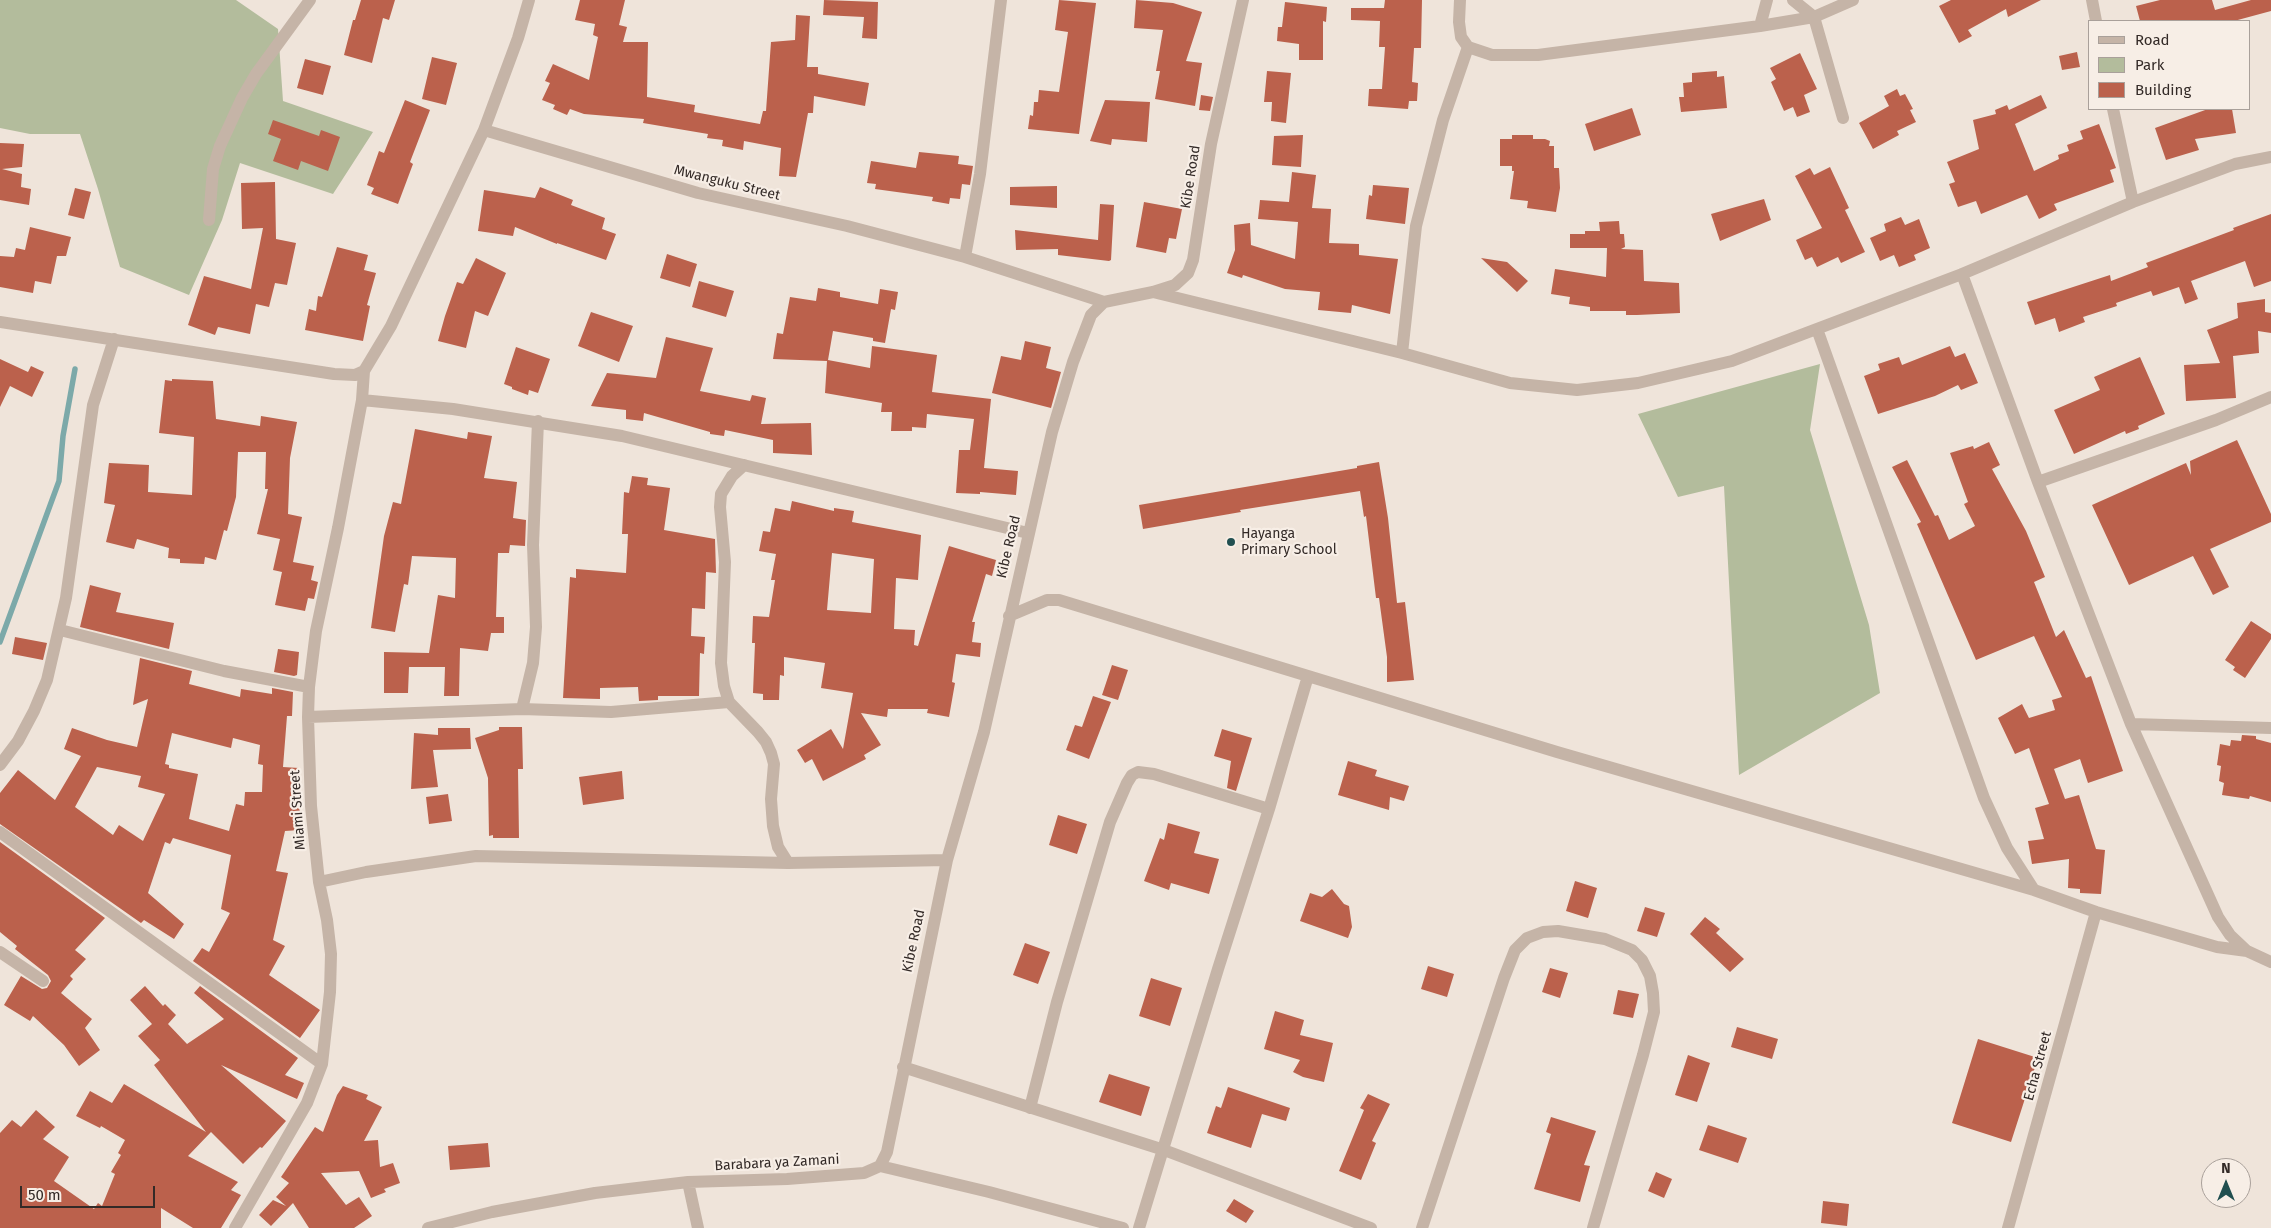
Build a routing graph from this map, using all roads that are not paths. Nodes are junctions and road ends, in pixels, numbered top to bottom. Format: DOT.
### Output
graph roads {
  1 [pos="310,0"];
  2 [pos="529,0"];
  3 [pos="1002,0"];
  4 [pos="1243,0"];
  5 [pos="1460,0"];
  6 [pos="1766,0"];
  7 [pos="1793,0"];
  8 [pos="1853,0"];
  9 [pos="2092,0"];
  10 [pos="1814,16"];
  11 [pos="2096,20"];
  12 [pos="1760,26"];
  13 [pos="1468,47"];
  14 [pos="2113,110"];
  15 [pos="1843,118"];
  16 [pos="484,130"];
  17 [pos="2271,157"];
  18 [pos="2133,202"];
  19 [pos="209,220"];
  20 [pos="965,257"];
  21 [pos="1962,274"];
  22 [pos="1153,292"];
  23 [pos="1104,302"];
  24 [pos="0,322"];
  25 [pos="1817,329"];
  26 [pos="114,339"];
  27 [pos="1402,353"];
  28 [pos="364,371"];
  29 [pos="2271,398"];
  30 [pos="362,400"];
  31 [pos="538,421"];
  32 [pos="744,464"];
  33 [pos="2038,482"];
  34 [pos="1028,533"];
  35 [pos="1009,616"];
  36 [pos="60,630"];
  37 [pos="1308,676"];
  38 [pos="309,687"];
  39 [pos="729,702"];
  40 [pos="522,709"];
  41 [pos="308,717"];
  42 [pos="2131,724"];
  43 [pos="2271,728"];
  44 [pos="0,765"];
  45 [pos="1269,809"];
  46 [pos="0,832"];
  47 [pos="947,860"];
  48 [pos="788,863"];
  49 [pos="318,882"];
  50 [pos="2034,890"];
  51 [pos="2096,912"];
  52 [pos="2247,951"];
  53 [pos="0,952"];
  54 [pos="2271,962"];
  55 [pos="44,981"];
  56 [pos="322,1064"];
  57 [pos="903,1067"];
  58 [pos="1030,1108"];
  59 [pos="1164,1150"];
  60 [pos="880,1166"];
  61 [pos="688,1182"];
  62 [pos="235,1228"];
  63 [pos="430,1228"];
  64 [pos="698,1228"];
  65 [pos="1122,1228"];
  66 [pos="1139,1228"];
  67 [pos="1371,1228"];
  68 [pos="1422,1228"];
  69 [pos="1592,1228"];
  70 [pos="2008,1228"];
  1 -- 19 [label="street"];
  2 -- 16 [label="street"];
  3 -- 20 [label="street"];
  4 -- 22 [label="street, Kibe Road"];
  5 -- 13 [label="street"];
  6 -- 12 [label="street"];
  7 -- 10 [label="street"];
  8 -- 10 [label="street"];
  9 -- 11 [label="street"];
  10 -- 12 [label="street"];
  10 -- 15 [label="street"];
  12 -- 13 [label="street"];
  13 -- 27 [label="street"];
  14 -- 18 [label="street"];
  16 -- 20 [label="street, Mwanguku Street"];
  16 -- 28 [label="street"];
  17 -- 18 [label="street"];
  18 -- 21 [label="street"];
  20 -- 23 [label="street, Mwanguku Street"];
  21 -- 25 [label="street"];
  21 -- 33 [label="street"];
  22 -- 23 [label="street, Kibe Road"];
  22 -- 27 [label="street"];
  23 -- 34 [label="street, Kibe Road"];
  24 -- 26 [label="street"];
  25 -- 27 [label="street"];
  25 -- 50 [label="street"];
  26 -- 28 [label="street"];
  26 -- 36 [label="street"];
  28 -- 30 [label="street, Miami Street"];
  29 -- 33 [label="street"];
  30 -- 31 [label="street"];
  30 -- 38 [label="street, Miami Street"];
  31 -- 32 [label="street"];
  31 -- 40 [label="street"];
  32 -- 34 [label="street"];
  32 -- 39 [label="street"];
  33 -- 42 [label="street"];
  34 -- 35 [label="street, Kibe Road"];
  35 -- 37 [label="street"];
  35 -- 47 [label="street, Kibe Road"];
  36 -- 38 [label="street"];
  36 -- 44 [label="street"];
  37 -- 45 [label="street"];
  37 -- 50 [label="street"];
  38 -- 41 [label="street, Miami Street"];
  39 -- 40 [label="street"];
  39 -- 48 [label="street"];
  40 -- 41 [label="street"];
  41 -- 49 [label="street, Miami Street"];
  42 -- 43 [label="street"];
  42 -- 52 [label="street"];
  45 -- 58 [label="street"];
  45 -- 59 [label="street"];
  46 -- 56 [label="street"];
  47 -- 48 [label="street"];
  47 -- 57 [label="street, Kibe Road"];
  48 -- 49 [label="street"];
  49 -- 56 [label="street, Miami Street"];
  50 -- 51 [label="street"];
  51 -- 52 [label="street"];
  51 -- 70 [label="street, Echa Street"];
  52 -- 54 [label="street"];
  53 -- 55 [label="street"];
  56 -- 62 [label="street, Miami Street"];
  57 -- 58 [label="street"];
  57 -- 60 [label="street, Kibe Road"];
  58 -- 59 [label="street"];
  59 -- 66 [label="street"];
  59 -- 67 [label="street"];
  60 -- 61 [label="street, Barabara ya Zamani"];
  60 -- 65 [label="street"];
  61 -- 63 [label="street, Barabara ya Zamani"];
  61 -- 64 [label="street"];
  68 -- 69 [label="street"];
}
